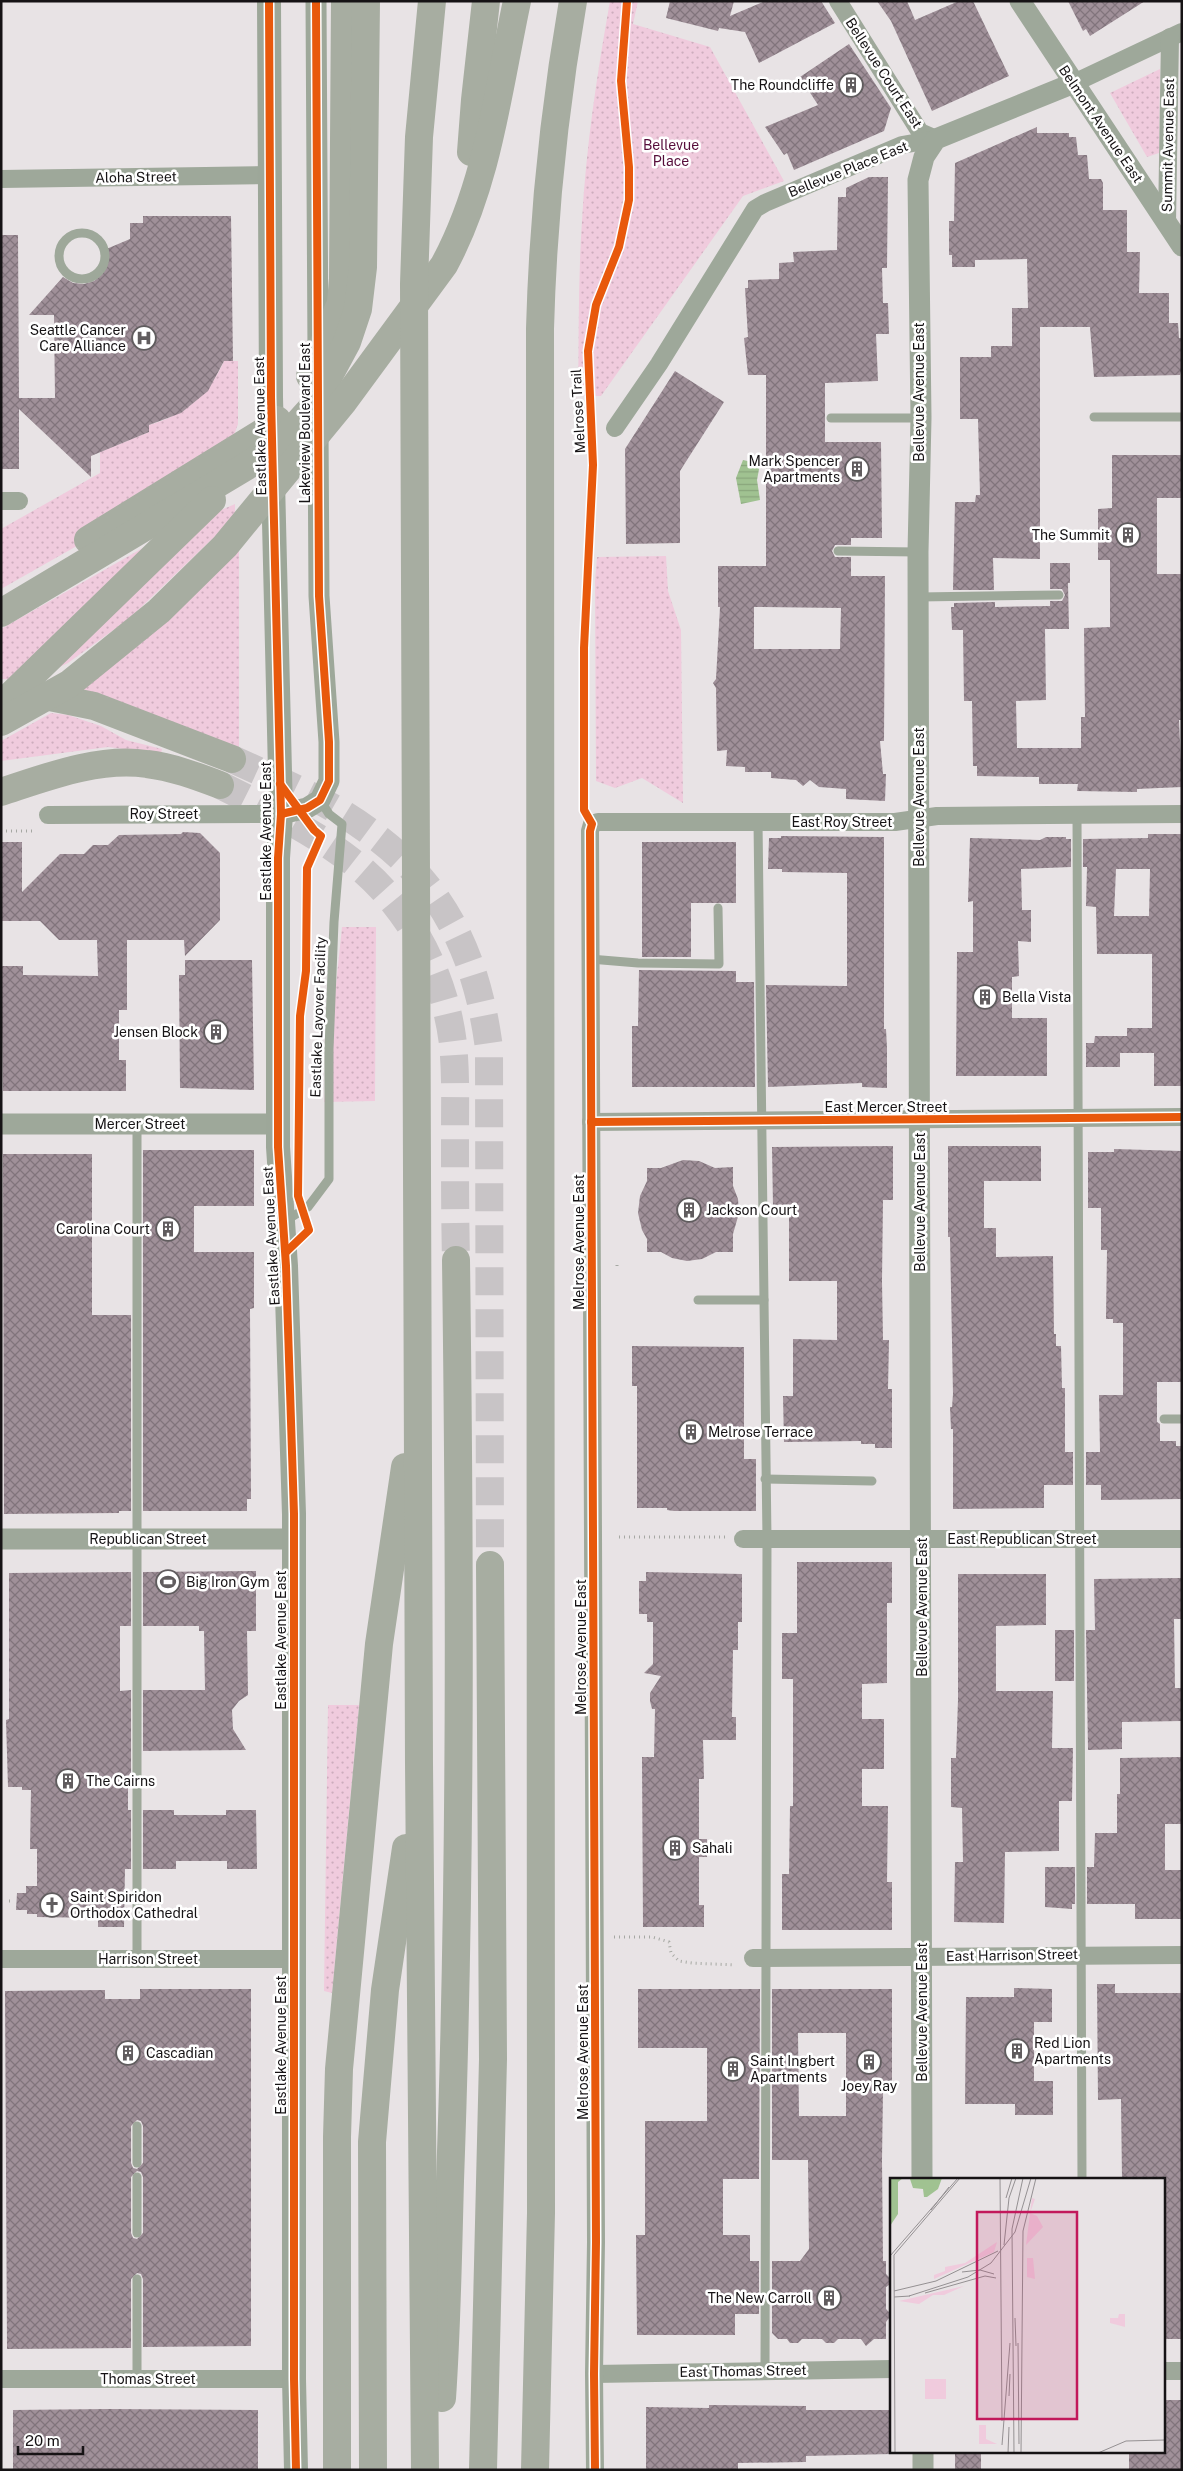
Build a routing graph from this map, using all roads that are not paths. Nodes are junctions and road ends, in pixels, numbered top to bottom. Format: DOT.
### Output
graph roads {
  1 [pos="269,1"];
  2 [pos="316,1"];
  3 [pos="345,1"];
  4 [pos="366,1"];
  5 [pos="413,1"];
  6 [pos="432,1"];
  7 [pos="486,1"];
  8 [pos="517,1"];
  9 [pos="573,1"];
  10 [pos="838,1"];
  11 [pos="1020,1"];
  12 [pos="1176,35"];
  13 [pos="1074,82"];
  14 [pos="936,139"];
  15 [pos="271,175"];
  16 [pos="1,179"];
  17 [pos="1167,222"];
  18 [pos="464,223"];
  19 [pos="1182,246"];
  20 [pos="105,259"];
  21 [pos="1182,417"];
  22 [pos="831,418"];
  23 [pos="920,418"];
  24 [pos="1094,418"];
  25 [pos="615,428"];
  26 [pos="247,466"];
  27 [pos="1,501"];
  28 [pos="19,501"];
  29 [pos="838,551"];
  30 [pos="918,552"];
  31 [pos="1,594"];
  32 [pos="1059,595"];
  33 [pos="919,597"];
  34 [pos="1,613"];
  35 [pos="1,693"];
  36 [pos="1,706"];
  37 [pos="1,722"];
  38 [pos="232,759"];
  39 [pos="220,785"];
  40 [pos="1,792"];
  41 [pos="320,800"];
  42 [pos="281,814"];
  43 [pos="1182,814"];
  44 [pos="48,815"];
  45 [pos="1077,815"];
  46 [pos="919,819"];
  47 [pos="758,822"];
  48 [pos="592,824"];
  49 [pos="718,908"];
  50 [pos="590,959"];
  51 [pos="1077,1118"];
  52 [pos="1182,1118"];
  53 [pos="763,1120"];
  54 [pos="920,1120"];
  55 [pos="591,1122"];
  56 [pos="1,1124"];
  57 [pos="137,1124"];
  58 [pos="278,1124"];
  59 [pos="283,1223"];
  60 [pos="456,1260"];
  61 [pos="698,1300"];
  62 [pos="764,1300"];
  63 [pos="1164,1419"];
  64 [pos="1182,1419"];
  65 [pos="410,1433"];
  66 [pos="765,1479"];
  67 [pos="872,1481"];
  68 [pos="738,1538"];
  69 [pos="1,1539"];
  70 [pos="137,1539"];
  71 [pos="294,1539"];
  72 [pos="767,1539"];
  73 [pos="922,1539"];
  74 [pos="1081,1539"];
  75 [pos="1182,1539"];
  76 [pos="490,1565"];
  77 [pos="419,1763"];
  78 [pos="1082,1954"];
  79 [pos="1182,1955"];
  80 [pos="922,1956"];
  81 [pos="760,1958"];
  82 [pos="1,1959"];
  83 [pos="137,1959"];
  84 [pos="294,1959"];
  85 [pos="137,2126"];
  86 [pos="137,2163"];
  87 [pos="137,2176"];
  88 [pos="922,2178"];
  89 [pos="1082,2178"];
  90 [pos="137,2233"];
  91 [pos="137,2280"];
  92 [pos="890,2369"];
  93 [pos="765,2371"];
  94 [pos="1166,2371"];
  95 [pos="1182,2371"];
  96 [pos="594,2374"];
  97 [pos="1,2380"];
  98 [pos="137,2380"];
  99 [pos="294,2380"];
  100 [pos="923,2454"];
  101 [pos="296,2470"];
  102 [pos="337,2470"];
  103 [pos="373,2470"];
  104 [pos="415,2470"];
  105 [pos="425,2470"];
  106 [pos="483,2470"];
  107 [pos="535,2470"];
  108 [pos="595,2470"];
  109 [pos="922,2470"];
  1 -- 15 [label="main road, Eastlake Avenue East"];
  2 -- 41 [label="street, Lakeview Boulevard East"];
  3 -- 31 [label="highway"];
  4 -- 26 [label="highway"];
  5 -- 65 [label="highway"];
  6 -- 77 [label="highway"];
  7 -- 18 [label="highway"];
  8 -- 18 [label="highway"];
  9 -- 107 [label="highway"];
  10 -- 14 [label="street, Bellevue Court East"];
  11 -- 13 [label="street, Belmont Avenue East"];
  12 -- 13 [label="street, Bellevue Place East"];
  12 -- 17 [label="street, Summit Avenue East"];
  13 -- 14 [label="street, Bellevue Place East"];
  13 -- 17 [label="street, Belmont Avenue East"];
  14 -- 23 [label="street, Bellevue Avenue East"];
  14 -- 25 [label="street, Bellevue Place East"];
  15 -- 16 [label="street, Aloha Street"];
  15 -- 42 [label="main road, Eastlake Avenue East"];
  17 -- 19 [label="street, Belmont Avenue East"];
  18 -- 37 [label="highway"];
  20 -- 20 [label="lane"];
  21 -- 24 [label="lane"];
  22 -- 23 [label="lane"];
  23 -- 30 [label="street, Bellevue Avenue East"];
  26 -- 34 [label="highway"];
  26 -- 36 [label="highway"];
  27 -- 28 [label="street"];
  29 -- 30 [label="lane"];
  30 -- 33 [label="street, Bellevue Avenue East"];
  32 -- 33 [label="lane"];
  33 -- 46 [label="street, Bellevue Avenue East"];
  35 -- 38 [label="highway"];
  39 -- 40 [label="highway"];
  41 -- 42 [label="street"];
  41 -- 59 [label="lane, Eastlake Layover Facility"];
  42 -- 44 [label="street, Roy Street"];
  42 -- 58 [label="main road, Eastlake Avenue East"];
  43 -- 45 [label="street, East Roy Street"];
  45 -- 46 [label="street, East Roy Street"];
  45 -- 51 [label="lane"];
  46 -- 47 [label="street, East Roy Street"];
  46 -- 54 [label="street, Bellevue Avenue East"];
  47 -- 48 [label="street, East Roy Street"];
  47 -- 53 [label="lane"];
  48 -- 50 [label="street, Melrose Avenue East"];
  49 -- 50 [label="lane"];
  50 -- 55 [label="street, Melrose Avenue East"];
  51 -- 52 [label="street, East Mercer Street"];
  51 -- 54 [label="street, East Mercer Street"];
  51 -- 74 [label="lane"];
  53 -- 54 [label="street, East Mercer Street"];
  53 -- 55 [label="street, East Mercer Street"];
  53 -- 62 [label="lane"];
  54 -- 73 [label="street, Bellevue Avenue East"];
  55 -- 96 [label="street, Melrose Avenue East"];
  56 -- 57 [label="street, Mercer Street"];
  57 -- 58 [label="street, Mercer Street"];
  57 -- 70 [label="lane"];
  58 -- 59 [label="main road, Eastlake Avenue East"];
  59 -- 71 [label="main road, Eastlake Avenue East"];
  60 -- 104 [label="highway"];
  61 -- 62 [label="lane"];
  62 -- 66 [label="lane"];
  63 -- 64 [label="lane"];
  65 -- 102 [label="highway"];
  65 -- 104 [label="highway"];
  66 -- 67 [label="lane"];
  66 -- 72 [label="lane"];
  68 -- 72 [label="street, East Republican Street"];
  69 -- 70 [label="street, Republican Street"];
  70 -- 71 [label="street, Republican Street"];
  70 -- 83 [label="lane"];
  71 -- 84 [label="main road, Eastlake Avenue East"];
  72 -- 73 [label="street, East Republican Street"];
  72 -- 81 [label="lane"];
  73 -- 74 [label="street, East Republican Street"];
  73 -- 80 [label="street, Bellevue Avenue East"];
  74 -- 75 [label="street, East Republican Street"];
  74 -- 78 [label="lane"];
  76 -- 106 [label="highway"];
  77 -- 103 [label="highway"];
  77 -- 105 [label="highway"];
  78 -- 79 [label="street, East Harrison Street"];
  78 -- 80 [label="street, East Harrison Street"];
  78 -- 89 [label="lane"];
  80 -- 81 [label="street, East Harrison Street"];
  80 -- 88 [label="street, Bellevue Avenue East"];
  81 -- 93 [label="lane"];
  82 -- 83 [label="street, Harrison Street"];
  83 -- 84 [label="street, Harrison Street"];
  84 -- 99 [label="main road, Eastlake Avenue East"];
  85 -- 86 [label="lane"];
  87 -- 90 [label="lane"];
  91 -- 98 [label="lane"];
  92 -- 93 [label="street, East Thomas Street"];
  93 -- 96 [label="street, East Thomas Street"];
  94 -- 95 [label="street"];
  96 -- 108 [label="street, Melrose Avenue East"];
  97 -- 98 [label="street, Thomas Street"];
  98 -- 99 [label="street, Thomas Street"];
  99 -- 101 [label="main road, Eastlake Avenue East"];
  100 -- 109 [label="street"];
}
